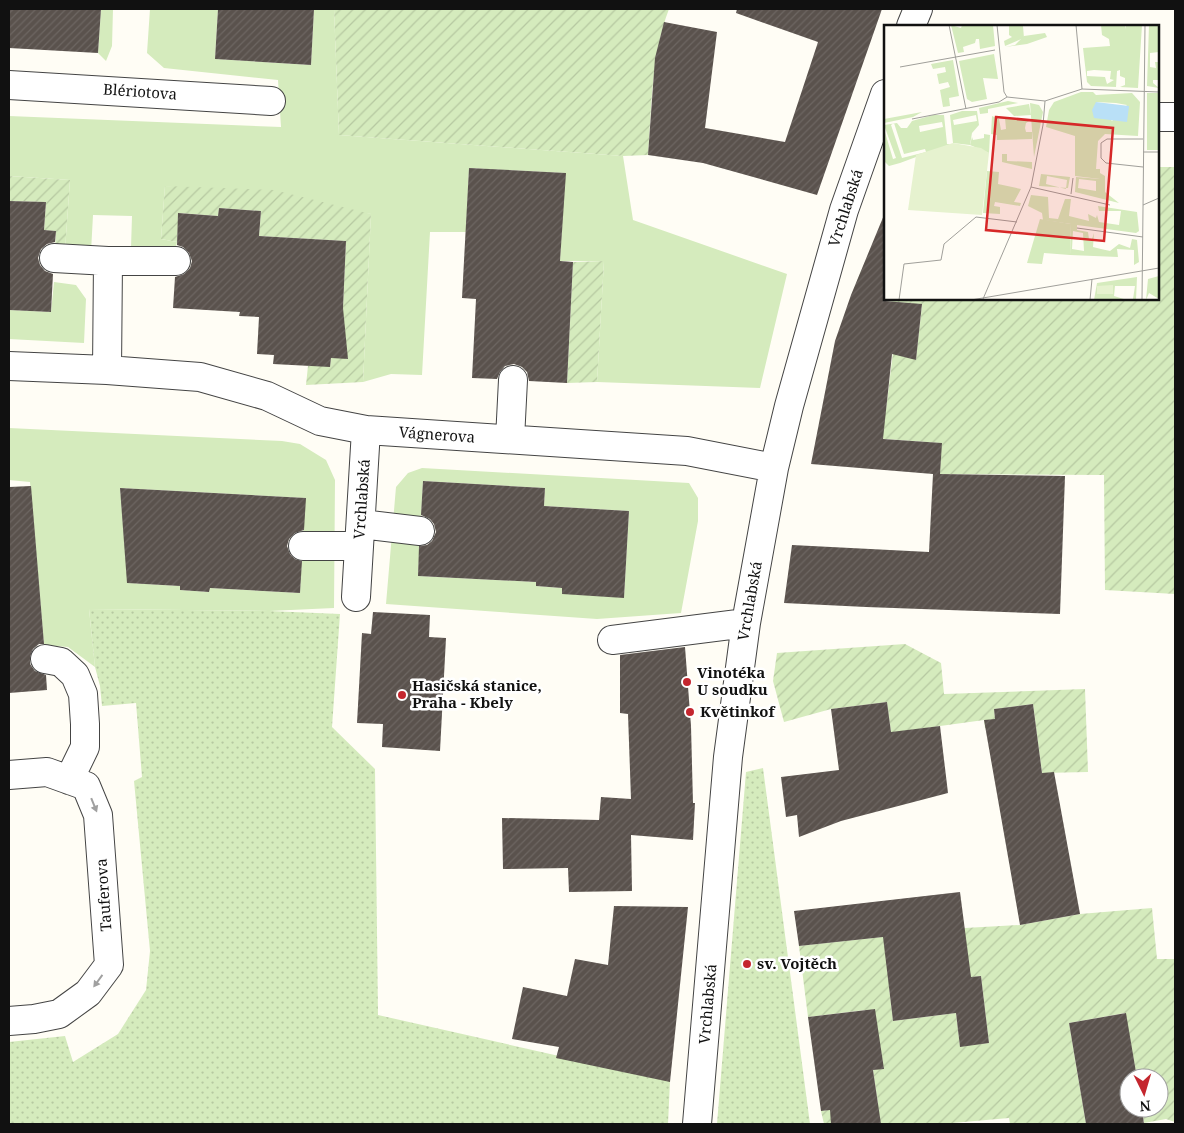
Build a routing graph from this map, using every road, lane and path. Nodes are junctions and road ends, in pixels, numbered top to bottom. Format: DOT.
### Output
graph roads {
  1 [pos="918,9"];
  2 [pos="911,25"];
  3 [pos="9,85"];
  4 [pos="271,101"];
  5 [pos="884,102"];
  6 [pos="1159,116"];
  7 [pos="1175,117"];
  8 [pos="54,258"];
  9 [pos="108,261"];
  10 [pos="176,261"];
  11 [pos="9,366"];
  12 [pos="107,370"];
  13 [pos="513,380"];
  14 [pos="366,430"];
  15 [pos="510,439"];
  16 [pos="774,468"];
  17 [pos="420,531"];
  18 [pos="360,535"];
  19 [pos="303,546"];
  20 [pos="356,597"];
  21 [pos="746,623"];
  22 [pos="612,640"];
  23 [pos="45,659"];
  24 [pos="9,775"];
  25 [pos="69,780"];
  26 [pos="9,1021"];
  27 [pos="697,1124"];
  1 -- 2 [label="street"];
  3 -- 4 [label="street, Blériotova"];
  5 -- 16 [label="street, Vrchlabská"];
  6 -- 7 [label="street"];
  8 -- 9 [label="street"];
  9 -- 10 [label="street"];
  9 -- 12 [label="street"];
  11 -- 12 [label="street, Vágnerova"];
  12 -- 14 [label="street, Vágnerova"];
  13 -- 15 [label="street"];
  14 -- 15 [label="street, Vágnerova"];
  14 -- 18 [label="street, Vrchlabská"];
  15 -- 16 [label="street, Vágnerova"];
  16 -- 21 [label="street, Vrchlabská"];
  17 -- 18 [label="street"];
  18 -- 19 [label="street"];
  18 -- 20 [label="street, Vrchlabská"];
  21 -- 22 [label="street"];
  21 -- 27 [label="street, Vrchlabská"];
  23 -- 25 [label="street"];
  24 -- 25 [label="street, Tauferova"];
  25 -- 26 [label="street, Tauferova, one-way"];
}
